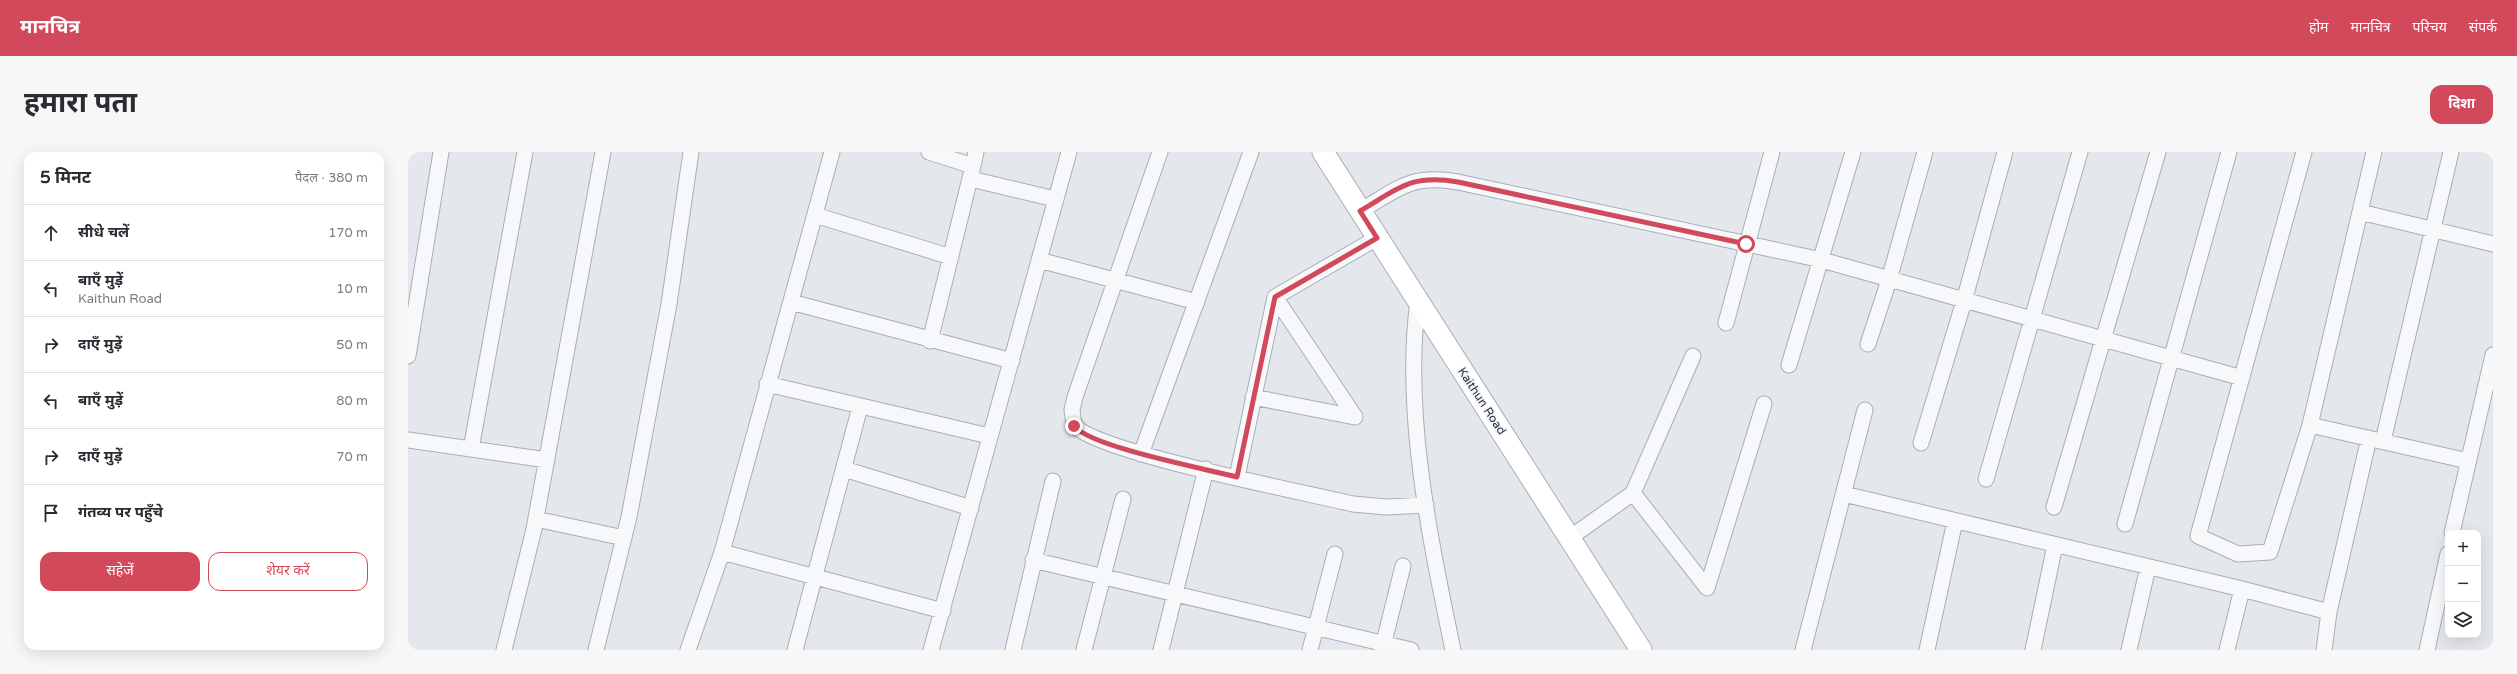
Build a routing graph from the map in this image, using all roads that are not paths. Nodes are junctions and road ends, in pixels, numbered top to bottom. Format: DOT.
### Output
graph roads {
  1 [pos="441,152"];
  2 [pos="524,152"];
  3 [pos="603,152"];
  4 [pos="691,152"];
  5 [pos="832,152"];
  6 [pos="929,152"];
  7 [pos="1069,152"];
  8 [pos="1160,152"];
  9 [pos="1251,152"];
  10 [pos="1323,152"];
  11 [pos="1772,152"];
  12 [pos="1853,152"];
  13 [pos="1925,152"];
  14 [pos="2005,152"];
  15 [pos="2080,152"];
  16 [pos="2158,152"];
  17 [pos="2229,152"];
  18 [pos="2304,152"];
  19 [pos="2374,152"];
  20 [pos="2451,152"];
  21 [pos="973,166"];
  22 [pos="1055,199"];
  23 [pos="1360,211"];
  24 [pos="2360,212"];
  25 [pos="815,215"];
  26 [pos="2434,230"];
  27 [pos="1377,238"];
  28 [pos="1746,244"];
  29 [pos="2493,244"];
  30 [pos="951,257"];
  31 [pos="1039,260"];
  32 [pos="1822,260"];
  33 [pos="1889,280"];
  34 [pos="1116,281"];
  35 [pos="1275,297"];
  36 [pos="1418,300"];
  37 [pos="1964,300"];
  38 [pos="791,302"];
  39 [pos="1197,302"];
  40 [pos="2032,319"];
  41 [pos="1726,323"];
  42 [pos="2104,339"];
  43 [pos="930,341"];
  44 [pos="1868,344"];
  45 [pos="2493,355"];
  46 [pos="408,356"];
  47 [pos="1693,356"];
  48 [pos="2171,359"];
  49 [pos="1012,361"];
  50 [pos="1789,366"];
  51 [pos="2242,378"];
  52 [pos="768,384"];
  53 [pos="1253,397"];
  54 [pos="1764,404"];
  55 [pos="860,407"];
  56 [pos="1865,410"];
  57 [pos="2310,425"];
  58 [pos="989,436"];
  59 [pos="408,440"];
  60 [pos="2376,440"];
  61 [pos="1920,443"];
  62 [pos="471,449"];
  63 [pos="1142,454"];
  64 [pos="547,460"];
  65 [pos="2468,461"];
  66 [pos="844,470"];
  67 [pos="1206,470"];
  68 [pos="1237,477"];
  69 [pos="1986,479"];
  70 [pos="1053,481"];
  71 [pos="1632,492"];
  72 [pos="1844,494"];
  73 [pos="1123,499"];
  74 [pos="1426,505"];
  75 [pos="2054,507"];
  76 [pos="971,508"];
  77 [pos="536,519"];
  78 [pos="1955,520"];
  79 [pos="2124,524"];
  80 [pos="2453,530"];
  81 [pos="1571,537"];
  82 [pos="624,538"];
  83 [pos="2055,545"];
  84 [pos="722,552"];
  85 [pos="1335,554"];
  86 [pos="1033,560"];
  87 [pos="1403,566"];
  88 [pos="2445,566"];
  89 [pos="2148,567"];
  90 [pos="815,577"];
  91 [pos="1103,577"];
  92 [pos="2242,589"];
  93 [pos="1175,594"];
  94 [pos="943,611"];
  95 [pos="2329,612"];
  96 [pos="1316,627"];
  97 [pos="1382,647"];
  98 [pos="504,650"];
  99 [pos="596,650"];
  100 [pos="688,650"];
  101 [pos="795,650"];
  102 [pos="931,650"];
  103 [pos="1013,650"];
  104 [pos="1084,650"];
  105 [pos="1161,650"];
  106 [pos="1310,650"];
  107 [pos="1411,650"];
  108 [pos="1453,650"];
  109 [pos="1642,650"];
  110 [pos="1803,650"];
  111 [pos="1927,650"];
  112 [pos="2033,650"];
  113 [pos="2129,650"];
  114 [pos="2227,650"];
  115 [pos="2324,650"];
  116 [pos="2427,650"];
  1 -- 46 [label="street"];
  2 -- 62 [label="street"];
  3 -- 64 [label="street"];
  4 -- 82 [label="street"];
  5 -- 25 [label="street"];
  6 -- 21 [label="street"];
  7 -- 22 [label="street"];
  8 -- 34 [label="street"];
  9 -- 39 [label="street"];
  10 -- 23 [label="street, Kaithun Road"];
  11 -- 28 [label="street"];
  12 -- 32 [label="street"];
  13 -- 33 [label="street"];
  14 -- 37 [label="street"];
  15 -- 40 [label="street"];
  16 -- 42 [label="street"];
  17 -- 48 [label="street"];
  18 -- 51 [label="street"];
  19 -- 24 [label="street"];
  20 -- 26 [label="street"];
  21 -- 22 [label="street"];
  21 -- 30 [label="street"];
  22 -- 31 [label="street"];
  23 -- 27 [label="street, Kaithun Road"];
  23 -- 28 [label="street"];
  24 -- 26 [label="street"];
  24 -- 57 [label="street"];
  25 -- 30 [label="street"];
  25 -- 38 [label="street"];
  26 -- 29 [label="street"];
  26 -- 60 [label="street"];
  27 -- 35 [label="street"];
  27 -- 36 [label="street, Kaithun Road"];
  28 -- 32 [label="street"];
  28 -- 41 [label="street"];
  30 -- 43 [label="street"];
  31 -- 34 [label="street"];
  31 -- 49 [label="street"];
  32 -- 33 [label="street"];
  32 -- 50 [label="street"];
  33 -- 37 [label="street"];
  33 -- 44 [label="street"];
  34 -- 39 [label="street"];
  34 -- 63 [label="street"];
  35 -- 53 [label="street"];
  35 -- 53 [label="street"];
  36 -- 74 [label="street"];
  36 -- 81 [label="street, Kaithun Road"];
  37 -- 40 [label="street"];
  37 -- 61 [label="street"];
  38 -- 43 [label="street"];
  38 -- 52 [label="street"];
  39 -- 63 [label="street"];
  40 -- 42 [label="street"];
  40 -- 69 [label="street"];
  42 -- 48 [label="street"];
  42 -- 75 [label="street"];
  43 -- 49 [label="street"];
  45 -- 65 [label="street"];
  47 -- 71 [label="street"];
  48 -- 51 [label="street"];
  48 -- 79 [label="street"];
  49 -- 58 [label="street"];
  51 -- 57 [label="street"];
  52 -- 55 [label="street"];
  52 -- 84 [label="street"];
  53 -- 68 [label="street"];
  54 -- 71 [label="street"];
  55 -- 58 [label="street"];
  55 -- 66 [label="street"];
  56 -- 72 [label="street"];
  57 -- 60 [label="street"];
  58 -- 76 [label="street"];
  59 -- 62 [label="street"];
  60 -- 65 [label="street"];
  60 -- 95 [label="street"];
  62 -- 64 [label="street"];
  63 -- 67 [label="street"];
  64 -- 77 [label="street"];
  65 -- 80 [label="street"];
  66 -- 76 [label="street"];
  66 -- 90 [label="street"];
  67 -- 68 [label="street"];
  67 -- 93 [label="street"];
  68 -- 74 [label="street"];
  70 -- 86 [label="street"];
  71 -- 81 [label="street"];
  72 -- 78 [label="street"];
  72 -- 110 [label="street"];
  73 -- 91 [label="street"];
  74 -- 108 [label="street"];
  76 -- 94 [label="street"];
  77 -- 82 [label="street"];
  77 -- 98 [label="street"];
  78 -- 83 [label="street"];
  78 -- 111 [label="street"];
  81 -- 109 [label="street, Kaithun Road"];
  82 -- 99 [label="street"];
  83 -- 89 [label="street"];
  83 -- 112 [label="street"];
  84 -- 90 [label="street"];
  84 -- 100 [label="street"];
  85 -- 96 [label="street"];
  86 -- 91 [label="street"];
  86 -- 103 [label="street"];
  87 -- 97 [label="street"];
  88 -- 116 [label="street"];
  89 -- 92 [label="street"];
  89 -- 113 [label="street"];
  90 -- 94 [label="street"];
  90 -- 101 [label="street"];
  91 -- 93 [label="street"];
  91 -- 104 [label="street"];
  92 -- 95 [label="street"];
  92 -- 114 [label="street"];
  93 -- 96 [label="street"];
  93 -- 105 [label="street"];
  94 -- 102 [label="street"];
  95 -- 115 [label="street"];
  96 -- 97 [label="street"];
  96 -- 106 [label="street"];
  97 -- 107 [label="street"];
}
